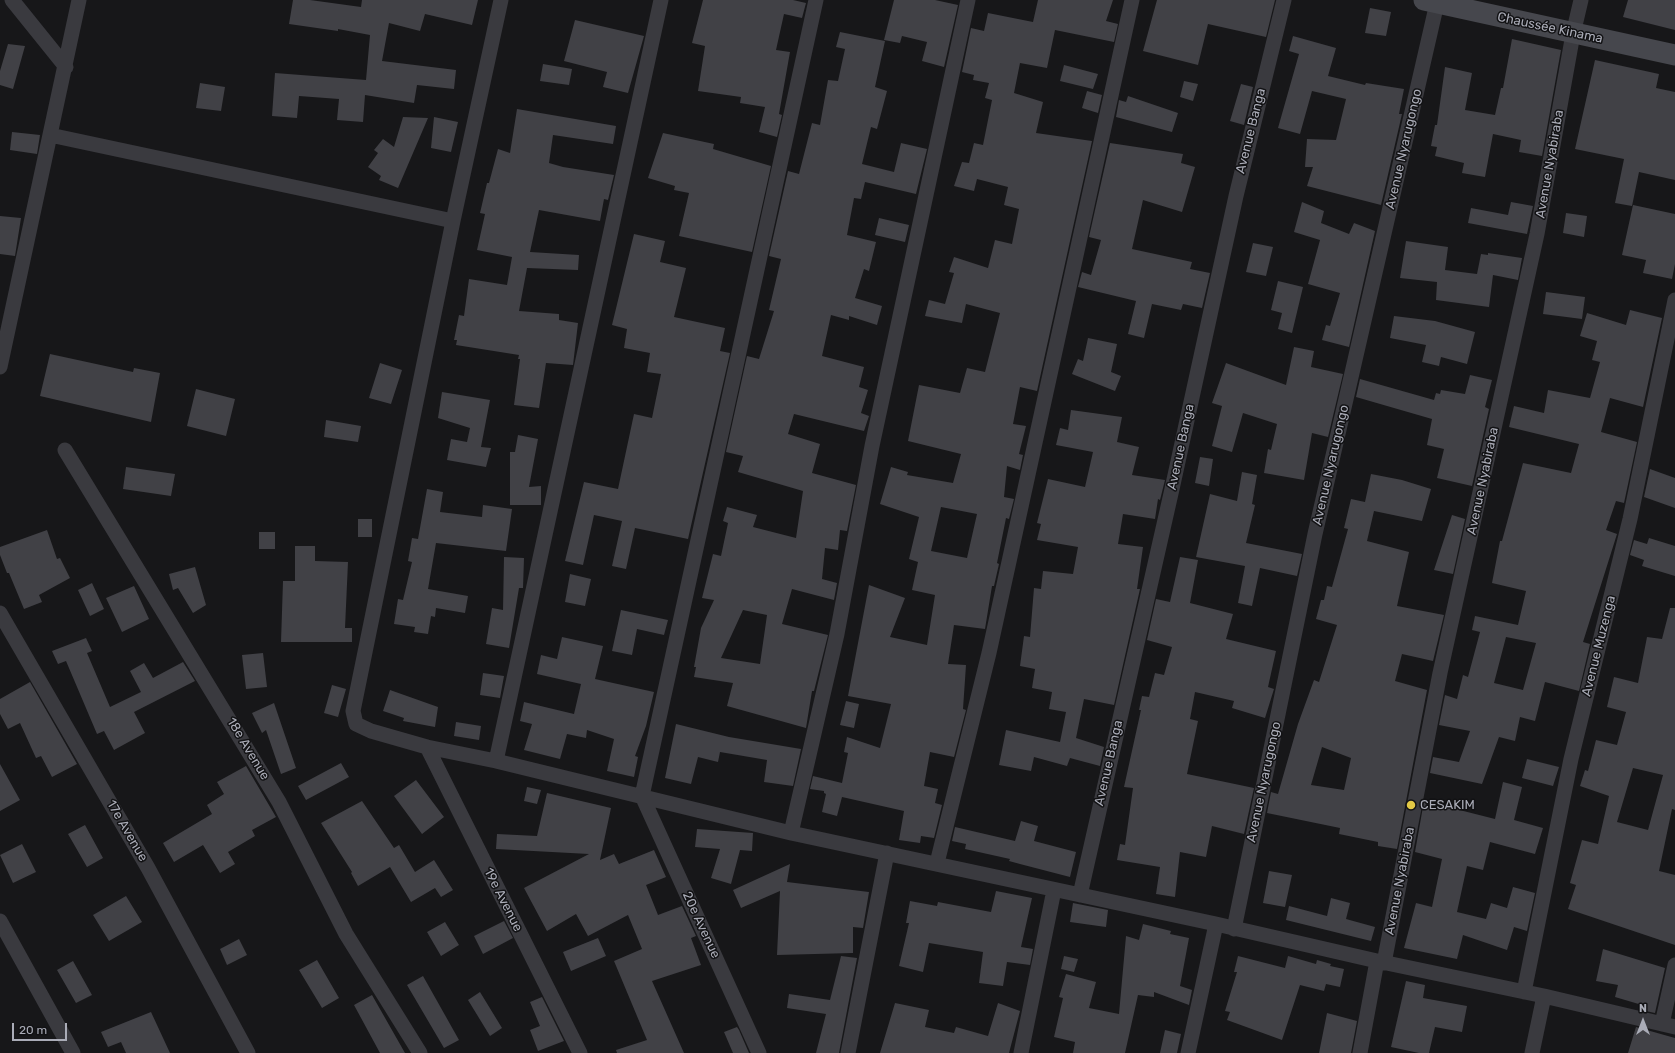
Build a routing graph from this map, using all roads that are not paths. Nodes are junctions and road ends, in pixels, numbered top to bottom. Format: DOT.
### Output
graph roads {
  1 [pos="12,0"];
  2 [pos="79,0"];
  3 [pos="501,0"];
  4 [pos="661,0"];
  5 [pos="816,0"];
  6 [pos="968,0"];
  7 [pos="1132,0"];
  8 [pos="1284,0"];
  9 [pos="1581,0"];
  10 [pos="1430,1"];
  11 [pos="1573,34"];
  12 [pos="1675,55"];
  13 [pos="66,67"];
  14 [pos="50,135"];
  15 [pos="453,221"];
  16 [pos="1675,300"];
  17 [pos="0,312"];
  18 [pos="8,326"];
  19 [pos="0,367"];
  20 [pos="65,450"];
  21 [pos="0,613"];
  22 [pos="427,747"];
  23 [pos="496,761"];
  24 [pos="642,796"];
  25 [pos="791,833"];
  26 [pos="887,853"];
  27 [pos="937,863"];
  28 [pos="1054,890"];
  29 [pos="1080,895"];
  30 [pos="0,921"];
  31 [pos="1216,924"];
  32 [pos="1234,929"];
  33 [pos="1381,962"];
  34 [pos="1675,965"];
  35 [pos="1524,992"];
  36 [pos="1544,996"];
  37 [pos="1668,1025"];
  38 [pos="74,1053"];
  39 [pos="248,1053"];
  40 [pos="420,1053"];
  41 [pos="580,1053"];
  42 [pos="760,1053"];
  43 [pos="848,1053"];
  44 [pos="1021,1053"];
  45 [pos="1188,1053"];
  46 [pos="1360,1053"];
  47 [pos="1532,1053"];
  1 -- 13 [label="street"];
  2 -- 13 [label="street"];
  3 -- 15 [label="street"];
  4 -- 23 [label="street"];
  5 -- 24 [label="street"];
  6 -- 25 [label="street"];
  7 -- 27 [label="street"];
  8 -- 29 [label="street, Avenue Banga"];
  9 -- 11 [label="street, Avenue Nyabiraba"];
  10 -- 11 [label="street, Chaussée Kinama"];
  10 -- 32 [label="street, Avenue Nyarugongo"];
  11 -- 12 [label="street, Chaussée Kinama"];
  11 -- 33 [label="street, Avenue Nyabiraba"];
  13 -- 14 [label="street"];
  14 -- 15 [label="street"];
  14 -- 18 [label="street"];
  15 -- 22 [label="street"];
  16 -- 35 [label="street, Avenue Muzenga"];
  17 -- 18 [label="street"];
  18 -- 19 [label="street"];
  20 -- 40 [label="street, 18e Avenue"];
  21 -- 39 [label="street, 17e Avenue"];
  22 -- 23 [label="street"];
  22 -- 41 [label="street, 19e Avenue"];
  23 -- 24 [label="street"];
  24 -- 25 [label="street"];
  24 -- 42 [label="street, 20e Avenue"];
  25 -- 26 [label="street"];
  26 -- 27 [label="street"];
  26 -- 43 [label="street"];
  27 -- 28 [label="street"];
  28 -- 29 [label="street"];
  28 -- 44 [label="street"];
  29 -- 31 [label="street"];
  30 -- 38 [label="street"];
  31 -- 32 [label="street"];
  31 -- 45 [label="street"];
  32 -- 33 [label="street"];
  33 -- 35 [label="street"];
  33 -- 46 [label="street, Avenue Nyabiraba"];
  34 -- 37 [label="street"];
  35 -- 36 [label="street"];
  36 -- 37 [label="street"];
  36 -- 47 [label="street"];
}
